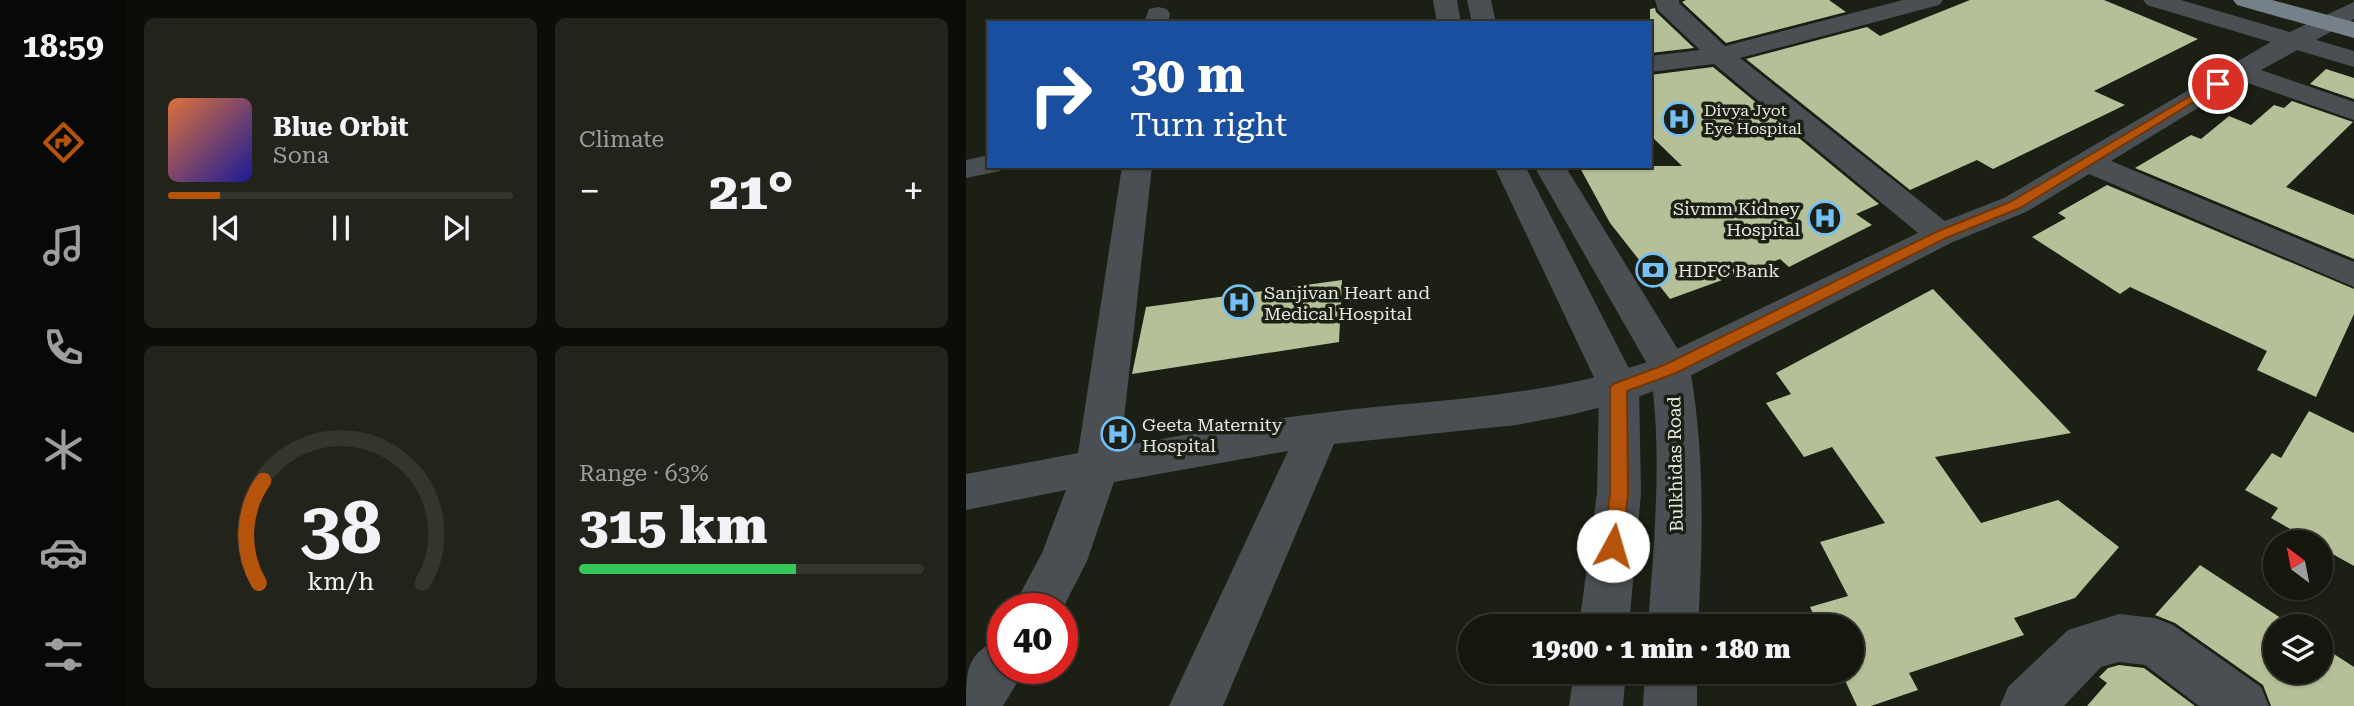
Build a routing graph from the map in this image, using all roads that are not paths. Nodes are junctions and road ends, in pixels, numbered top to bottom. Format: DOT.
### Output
graph roads {
  1 [pos="1445,0"];
  2 [pos="1479,0"];
  3 [pos="1667,0"];
  4 [pos="1931,0"];
  5 [pos="2155,0"];
  6 [pos="2245,0"];
  7 [pos="1449,21"];
  8 [pos="1484,21"];
  9 [pos="2346,21"];
  10 [pos="2290,41"];
  11 [pos="1720,55"];
  12 [pos="2354,59"];
  13 [pos="1652,64"];
  14 [pos="2239,71"];
  15 [pos="2354,111"];
  16 [pos="2087,162"];
  17 [pos="987,164"];
  18 [pos="1137,168"];
  19 [pos="1510,168"];
  20 [pos="1550,168"];
  21 [pos="966,169"];
  22 [pos="1941,235"];
  23 [pos="2354,275"];
  24 [pos="1670,369"];
  25 [pos="1619,388"];
  26 [pos="1319,429"];
  27 [pos="1097,467"];
  28 [pos="966,492"];
  29 [pos="1046,593"];
  30 [pos="1606,614"];
  31 [pos="1673,614"];
  32 [pos="987,684"];
  33 [pos="1599,684"];
  34 [pos="1671,684"];
  35 [pos="971,706"];
  36 [pos="1196,706"];
  37 [pos="1596,706"];
  38 [pos="1670,706"];
  39 [pos="2026,706"];
  40 [pos="2242,706"];
  1 -- 7 [label="street"];
  2 -- 8 [label="street"];
  3 -- 11 [label="street"];
  4 -- 11 [label="street"];
  5 -- 10 [label="street"];
  6 -- 9 [label="main road"];
  9 -- 10 [label="street"];
  10 -- 12 [label="street"];
  10 -- 14 [label="street"];
  11 -- 13 [label="street"];
  11 -- 22 [label="street"];
  14 -- 15 [label="street"];
  14 -- 16 [label="street"];
  16 -- 22 [label="street"];
  16 -- 23 [label="street"];
  17 -- 21 [label="street"];
  18 -- 27 [label="street"];
  19 -- 25 [label="street"];
  20 -- 24 [label="street, Bulkhidas Road"];
  22 -- 24 [label="street"];
  24 -- 25 [label="street"];
  24 -- 31 [label="street, Bulkhidas Road"];
  25 -- 26 [label="street"];
  25 -- 30 [label="street"];
  26 -- 27 [label="street"];
  26 -- 36 [label="street"];
  27 -- 28 [label="street"];
  27 -- 29 [label="street"];
  32 -- 35 [label="street"];
  33 -- 37 [label="street"];
  34 -- 38 [label="street"];
  39 -- 40 [label="street"];
}
